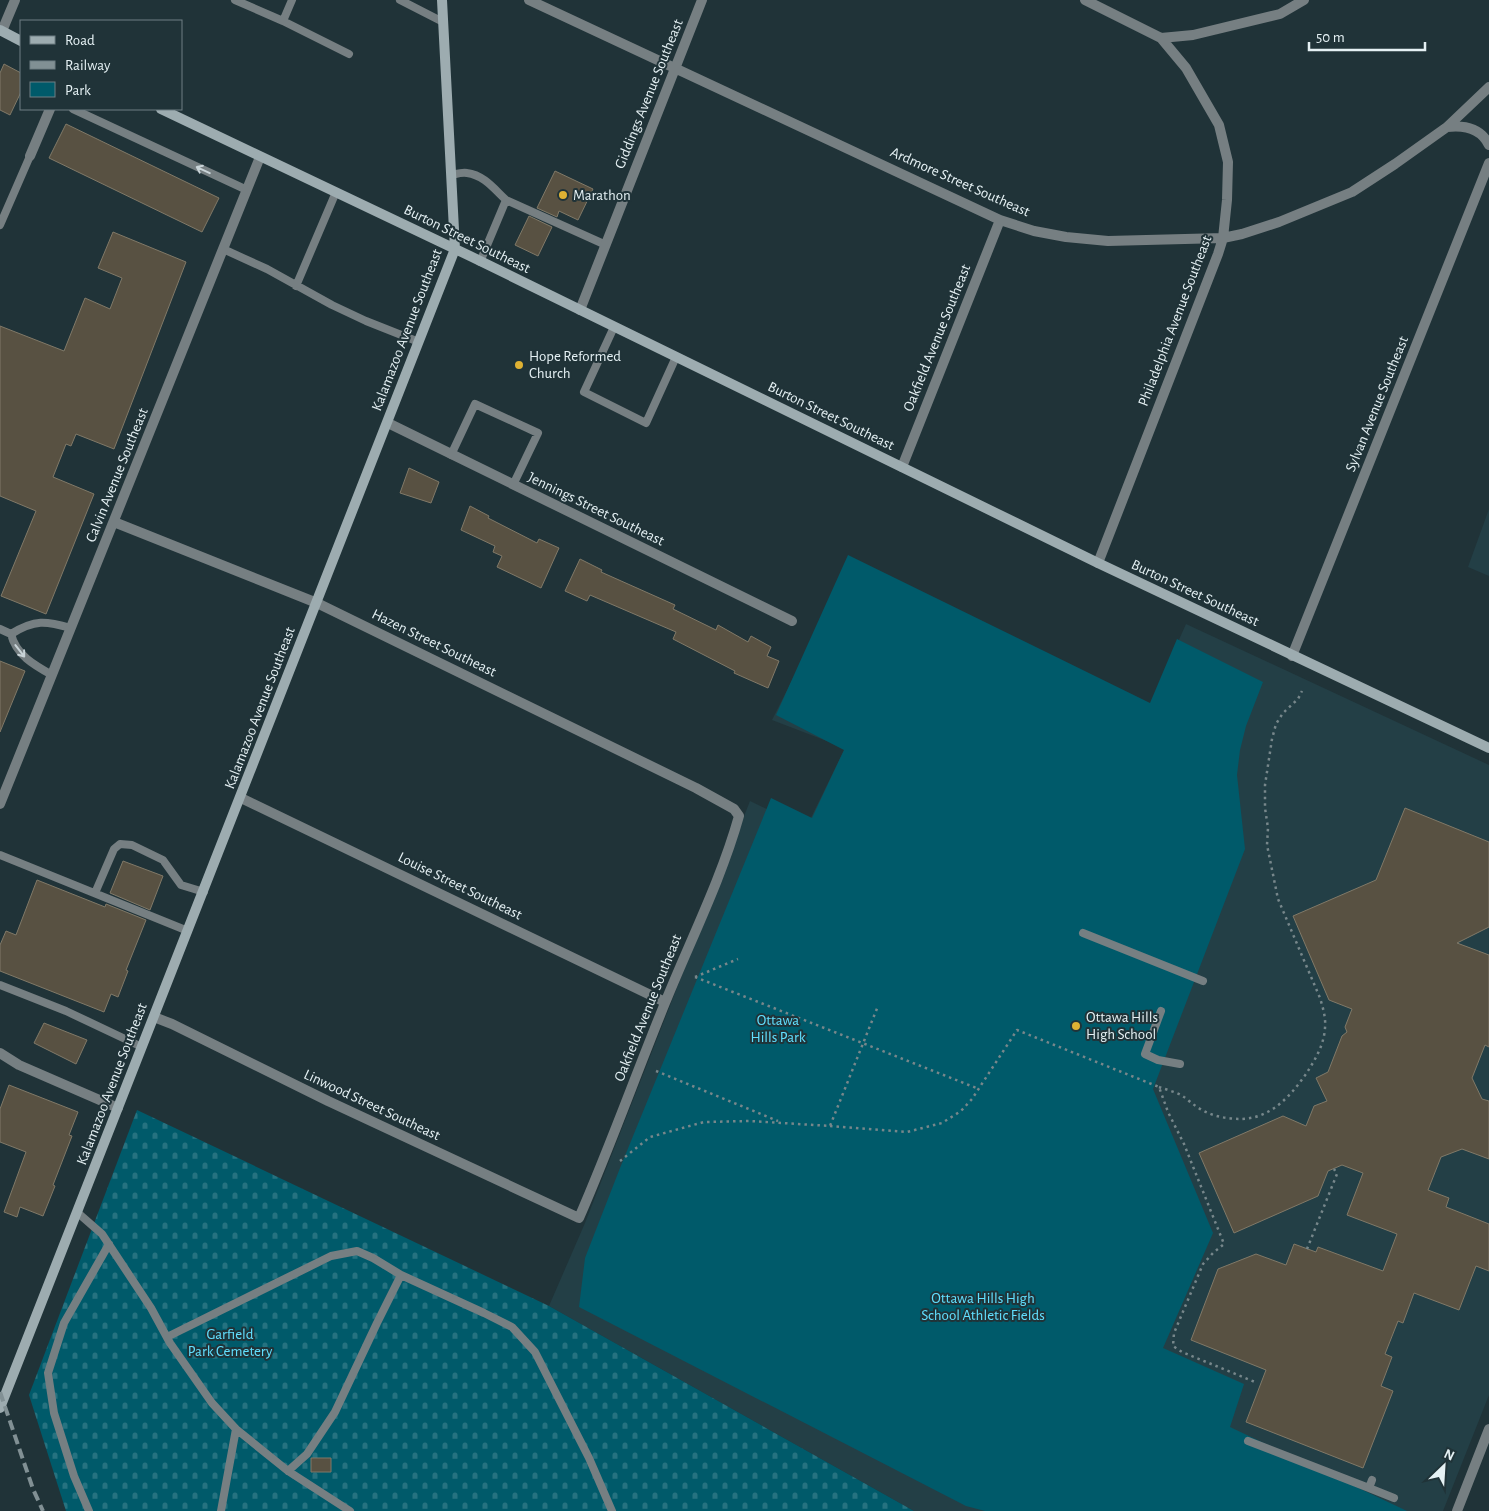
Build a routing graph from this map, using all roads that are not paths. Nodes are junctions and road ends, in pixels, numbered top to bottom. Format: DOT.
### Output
graph roads {
  1 [pos="15,0"];
  2 [pos="235,0"];
  3 [pos="292,0"];
  4 [pos="400,0"];
  5 [pos="442,0"];
  6 [pos="529,0"];
  7 [pos="702,0"];
  8 [pos="1085,0"];
  9 [pos="1304,0"];
  10 [pos="282,20"];
  11 [pos="443,22"];
  12 [pos="1,31"];
  13 [pos="1161,38"];
  14 [pos="20,40"];
  15 [pos="349,54"];
  16 [pos="676,68"];
  17 [pos="1489,87"];
  18 [pos="50,110"];
  19 [pos="75,110"];
  20 [pos="163,110"];
  21 [pos="1447,127"];
  22 [pos="1489,145"];
  23 [pos="30,156"];
  24 [pos="260,157"];
  25 [pos="1489,163"];
  26 [pos="451,175"];
  27 [pos="247,190"];
  28 [pos="336,192"];
  29 [pos="506,200"];
  30 [pos="1000,220"];
  31 [pos="0,225"];
  32 [pos="1223,238"];
  33 [pos="606,244"];
  34 [pos="224,249"];
  35 [pos="455,249"];
  36 [pos="480,262"];
  37 [pos="296,286"];
  38 [pos="580,310"];
  39 [pos="614,327"];
  40 [pos="419,342"];
  41 [pos="676,357"];
  42 [pos="388,423"];
  43 [pos="451,454"];
  44 [pos="902,467"];
  45 [pos="513,485"];
  46 [pos="114,522"];
  47 [pos="1098,563"];
  48 [pos="317,603"];
  49 [pos="792,622"];
  50 [pos="71,628"];
  51 [pos="0,629"];
  52 [pos="11,634"];
  53 [pos="1292,656"];
  54 [pos="52,675"];
  55 [pos="1489,748"];
  56 [pos="241,798"];
  57 [pos="0,804"];
  58 [pos="734,809"];
  59 [pos="0,855"];
  60 [pos="204,892"];
  61 [pos="95,893"];
  62 [pos="188,931"];
  63 [pos="1083,933"];
  64 [pos="1203,981"];
  65 [pos="0,985"];
  66 [pos="665,1002"];
  67 [pos="1161,1011"];
  68 [pos="154,1017"];
  69 [pos="142,1047"];
  70 [pos="0,1052"];
  71 [pos="1180,1064"];
  72 [pos="118,1108"];
  73 [pos="78,1213"];
  74 [pos="579,1218"];
  75 [pos="109,1244"];
  76 [pos="401,1276"];
  77 [pos="167,1337"];
  78 [pos="0,1408"];
  79 [pos="236,1429"];
  80 [pos="1488,1434"];
  81 [pos="1248,1441"];
  82 [pos="288,1471"];
  83 [pos="1372,1480"];
  84 [pos="1369,1488"];
  85 [pos="1394,1498"];
  86 [pos="89,1511"];
  87 [pos="221,1511"];
  88 [pos="350,1511"];
  89 [pos="612,1511"];
  90 [pos="1457,1511"];
  1 -- 12 [label="street"];
  2 -- 10 [label="lane"];
  3 -- 10 [label="lane"];
  4 -- 11 [label="lane"];
  5 -- 11 [label="main road, Kalamazoo Avenue Southeast"];
  6 -- 16 [label="street, Ardmore Street Southeast"];
  7 -- 16 [label="street, Giddings Avenue Southeast"];
  8 -- 13 [label="street"];
  9 -- 13 [label="street"];
  10 -- 15 [label="lane"];
  11 -- 26 [label="main road, Kalamazoo Avenue Southeast"];
  12 -- 14 [label="main road"];
  13 -- 32 [label="street, Philadelphia Avenue Southeast"];
  16 -- 30 [label="street, Ardmore Street Southeast"];
  16 -- 33 [label="street, Giddings Avenue Southeast"];
  17 -- 21 [label="street, Ardmore Street Southeast"];
  18 -- 23 [label="street"];
  27 -- 19 [label="lane, one-way"];
  20 -- 24 [label="main road, Burton Street Southeast"];
  21 -- 22 [label="street"];
  21 -- 32 [label="street, Ardmore Street Southeast"];
  23 -- 31 [label="lane"];
  24 -- 27 [label="street, Calvin Avenue Southeast"];
  24 -- 28 [label="main road, Burton Street Southeast"];
  25 -- 53 [label="street, Sylvan Avenue Southeast"];
  26 -- 29 [label="lane"];
  26 -- 35 [label="main road, Kalamazoo Avenue Southeast"];
  27 -- 34 [label="street, Calvin Avenue Southeast"];
  28 -- 35 [label="main road, Burton Street Southeast"];
  28 -- 37 [label="lane"];
  29 -- 33 [label="lane"];
  29 -- 36 [label="lane"];
  30 -- 32 [label="street, Ardmore Street Southeast"];
  30 -- 44 [label="street, Oakfield Avenue Southeast"];
  32 -- 47 [label="street, Philadelphia Avenue Southeast"];
  33 -- 38 [label="street, Giddings Avenue Southeast"];
  34 -- 37 [label="lane"];
  34 -- 46 [label="street, Calvin Avenue Southeast"];
  35 -- 36 [label="main road, Burton Street Southeast"];
  35 -- 40 [label="main road, Kalamazoo Avenue Southeast"];
  36 -- 38 [label="main road, Burton Street Southeast"];
  37 -- 40 [label="lane"];
  38 -- 39 [label="main road, Burton Street Southeast"];
  39 -- 41 [label="main road, Burton Street Southeast"];
  39 -- 41 [label="lane"];
  40 -- 42 [label="main road, Kalamazoo Avenue Southeast"];
  41 -- 44 [label="main road, Burton Street Southeast"];
  42 -- 43 [label="street, Jennings Street Southeast"];
  42 -- 48 [label="main road, Kalamazoo Avenue Southeast"];
  43 -- 45 [label="street, Jennings Street Southeast"];
  43 -- 45 [label="lane"];
  44 -- 47 [label="main road, Burton Street Southeast"];
  45 -- 49 [label="street, Jennings Street Southeast"];
  46 -- 48 [label="street, Hazen Street Southeast"];
  46 -- 50 [label="street, Calvin Avenue Southeast"];
  47 -- 53 [label="main road, Burton Street Southeast"];
  48 -- 56 [label="main road, Kalamazoo Avenue Southeast"];
  48 -- 58 [label="street, Hazen Street Southeast"];
  50 -- 52 [label="lane"];
  50 -- 54 [label="street, Calvin Avenue Southeast"];
  51 -- 52 [label="lane"];
  52 -- 54 [label="lane, one-way"];
  53 -- 55 [label="main road, Burton Street Southeast"];
  54 -- 57 [label="street, Calvin Avenue Southeast"];
  56 -- 60 [label="main road, Kalamazoo Avenue Southeast"];
  56 -- 66 [label="street, Louise Street Southeast"];
  58 -- 66 [label="street, Oakfield Avenue Southeast"];
  59 -- 61 [label="lane"];
  60 -- 61 [label="lane"];
  60 -- 62 [label="main road, Kalamazoo Avenue Southeast"];
  61 -- 62 [label="lane"];
  62 -- 68 [label="main road, Kalamazoo Avenue Southeast"];
  63 -- 64 [label="lane"];
  65 -- 69 [label="lane"];
  66 -- 74 [label="street, Oakfield Avenue Southeast"];
  67 -- 71 [label="lane"];
  68 -- 69 [label="main road, Kalamazoo Avenue Southeast"];
  68 -- 74 [label="street, Linwood Street Southeast"];
  69 -- 72 [label="main road, Kalamazoo Avenue Southeast"];
  70 -- 72 [label="street"];
  72 -- 73 [label="main road, Kalamazoo Avenue Southeast"];
  73 -- 75 [label="lane"];
  73 -- 78 [label="main road, Kalamazoo Avenue Southeast"];
  75 -- 77 [label="lane"];
  75 -- 86 [label="lane"];
  76 -- 77 [label="lane"];
  76 -- 82 [label="lane"];
  76 -- 89 [label="lane"];
  77 -- 79 [label="lane"];
  79 -- 82 [label="lane"];
  79 -- 87 [label="lane"];
  80 -- 90 [label="street"];
  81 -- 84 [label="lane"];
  82 -- 88 [label="lane"];
  83 -- 84 [label="lane"];
  84 -- 85 [label="lane"];
}
